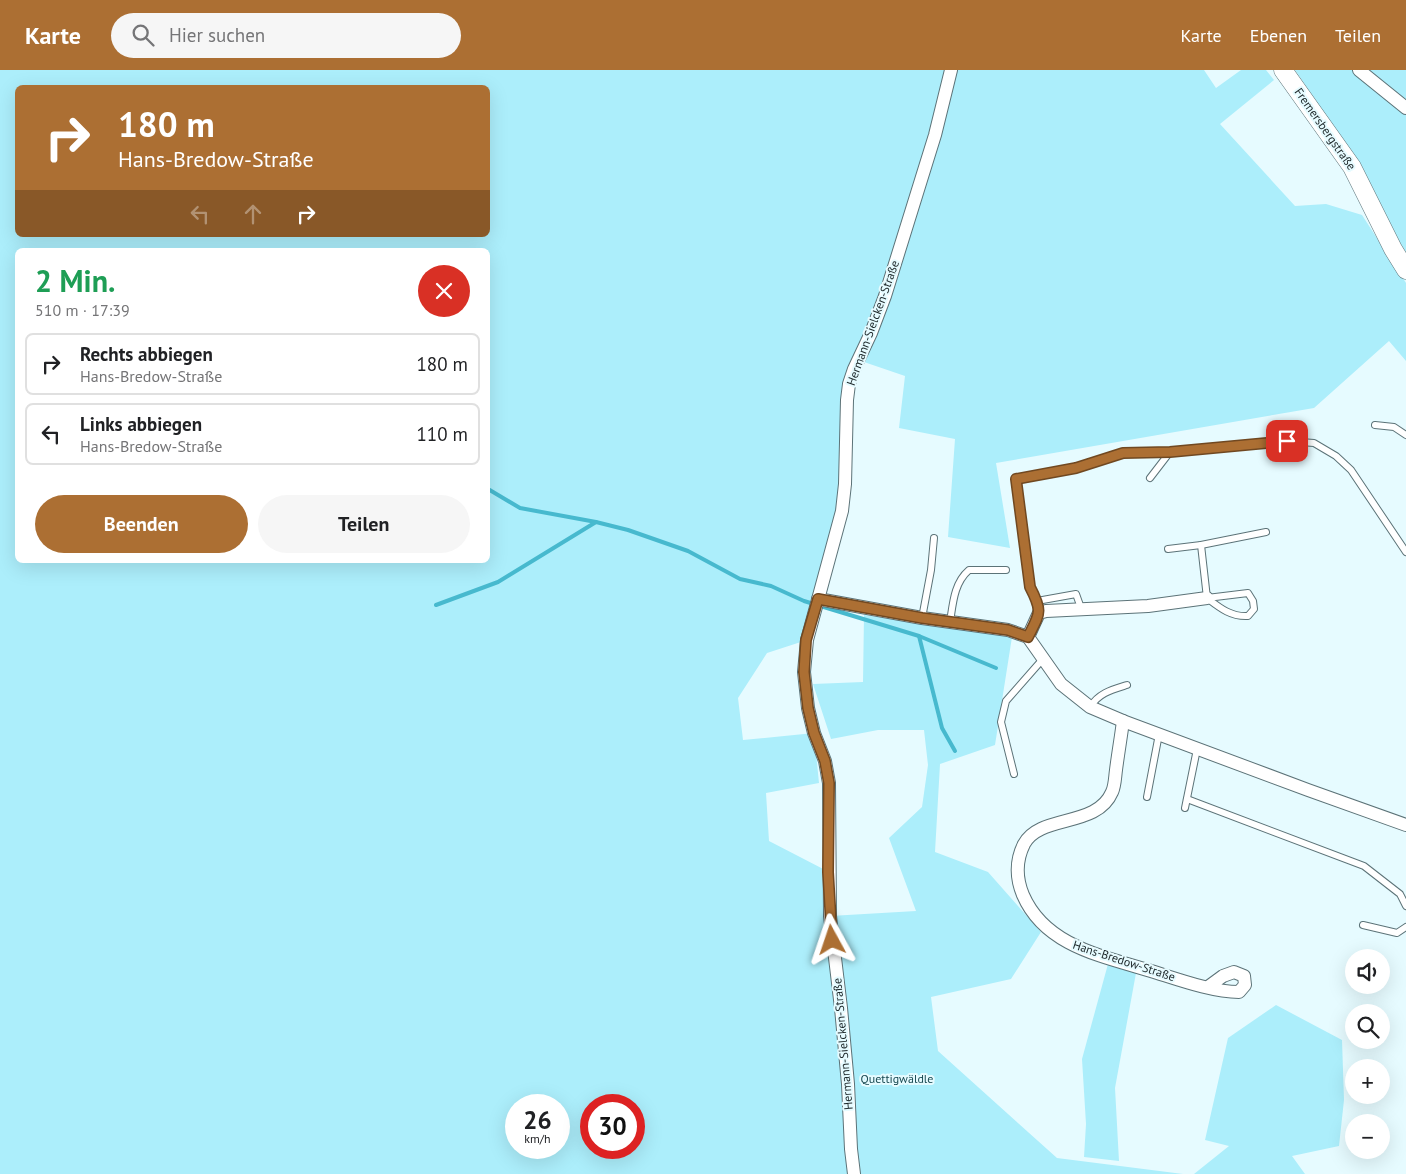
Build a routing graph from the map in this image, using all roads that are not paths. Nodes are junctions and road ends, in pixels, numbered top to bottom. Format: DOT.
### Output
graph roads {
  1 [pos="951,70"];
  2 [pos="1282,70"];
  3 [pos="1359,70"];
  4 [pos="1406,108"];
  5 [pos="1406,270"];
  6 [pos="1375,425"];
  7 [pos="1406,435"];
  8 [pos="1170,452"];
  9 [pos="1150,478"];
  10 [pos="1266,532"];
  11 [pos="934,538"];
  12 [pos="1201,545"];
  13 [pos="1168,549"];
  14 [pos="1406,552"];
  15 [pos="1006,570"];
  16 [pos="1207,598"];
  17 [pos="817,604"];
  18 [pos="1038,607"];
  19 [pos="922,618"];
  20 [pos="950,622"];
  21 [pos="1028,637"];
  22 [pos="1042,660"];
  23 [pos="1127,685"];
  24 [pos="1090,707"];
  25 [pos="1123,721"];
  26 [pos="1159,734"];
  27 [pos="1197,749"];
  28 [pos="1014,774"];
  29 [pos="1147,797"];
  30 [pos="1187,799"];
  31 [pos="1185,808"];
  32 [pos="1406,825"];
  33 [pos="1406,906"];
  34 [pos="1363,925"];
  35 [pos="1406,926"];
  36 [pos="1208,987"];
  37 [pos="854,1174"];
  1 -- 17 [label="street, Hermann-Sielcken-Straße"];
  2 -- 5 [label="main road, Fremersbergstraße"];
  3 -- 4 [label="street"];
  6 -- 7 [label="lane"];
  8 -- 9 [label="lane"];
  8 -- 14 [label="lane"];
  8 -- 18 [label="lane"];
  10 -- 12 [label="lane"];
  11 -- 19 [label="lane"];
  12 -- 13 [label="lane"];
  12 -- 16 [label="lane"];
  15 -- 20 [label="lane"];
  16 -- 16 [label="lane"];
  16 -- 18 [label="street"];
  17 -- 19 [label="street"];
  17 -- 37 [label="street, Hermann-Sielcken-Straße"];
  18 -- 21 [label="street"];
  19 -- 20 [label="street"];
  20 -- 21 [label="street"];
  21 -- 22 [label="street"];
  22 -- 24 [label="street"];
  22 -- 28 [label="lane"];
  23 -- 24 [label="lane"];
  24 -- 25 [label="street"];
  25 -- 26 [label="street"];
  25 -- 36 [label="street, Hans-Bredow-Straße"];
  26 -- 27 [label="street"];
  26 -- 29 [label="lane"];
  27 -- 30 [label="lane"];
  27 -- 32 [label="street"];
  30 -- 31 [label="lane"];
  30 -- 33 [label="lane"];
  34 -- 35 [label="lane"];
}
